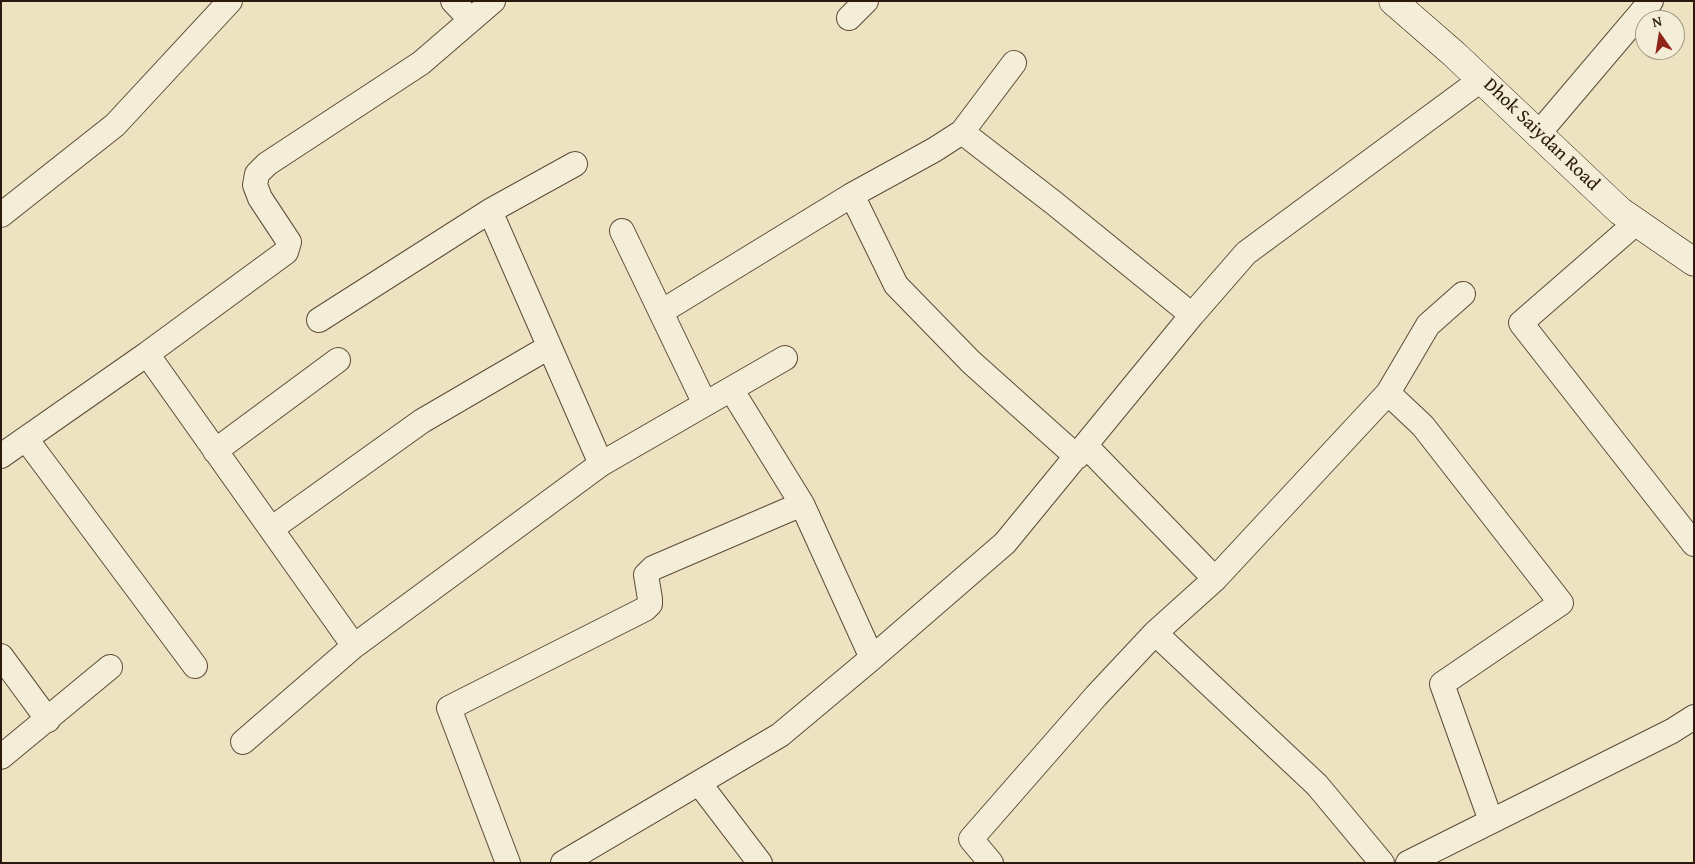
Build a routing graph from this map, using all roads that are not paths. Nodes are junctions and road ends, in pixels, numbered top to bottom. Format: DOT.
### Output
graph roads {
  1 [pos="230,1"];
  2 [pos="452,1"];
  3 [pos="493,1"];
  4 [pos="866,1"];
  5 [pos="1394,1"];
  6 [pos="1651,1"];
  7 [pos="849,18"];
  8 [pos="470,19"];
  9 [pos="1014,63"];
  10 [pos="1482,79"];
  11 [pos="962,132"];
  12 [pos="1539,133"];
  13 [pos="575,164"];
  14 [pos="852,195"];
  15 [pos="490,211"];
  16 [pos="1,215"];
  17 [pos="1637,222"];
  18 [pos="622,230"];
  19 [pos="1694,262"];
  20 [pos="1463,294"];
  21 [pos="661,312"];
  22 [pos="1192,315"];
  23 [pos="319,320"];
  24 [pos="549,347"];
  25 [pos="147,354"];
  26 [pos="785,358"];
  27 [pos="338,360"];
  28 [pos="732,389"];
  29 [pos="1388,393"];
  30 [pos="705,404"];
  31 [pos="26,439"];
  32 [pos="215,451"];
  33 [pos="1081,451"];
  34 [pos="1,456"];
  35 [pos="601,464"];
  36 [pos="802,504"];
  37 [pos="271,529"];
  38 [pos="1694,544"];
  39 [pos="1215,579"];
  40 [pos="1156,633"];
  41 [pos="354,646"];
  42 [pos="1,656"];
  43 [pos="872,658"];
  44 [pos="195,666"];
  45 [pos="110,667"];
  46 [pos="1694,717"];
  47 [pos="48,720"];
  48 [pos="243,742"];
  49 [pos="1,757"];
  50 [pos="699,783"];
  51 [pos="1491,821"];
  52 [pos="508,863"];
  53 [pos="563,863"];
  54 [pos="760,863"];
  55 [pos="991,863"];
  56 [pos="1382,863"];
  57 [pos="1408,863"];
  1 -- 16 [label="street"];
  2 -- 8 [label="street"];
  3 -- 8 [label="street"];
  4 -- 7 [label="street"];
  5 -- 10 [label="main road, Dhok Saiydan Road"];
  6 -- 12 [label="street"];
  8 -- 25 [label="street"];
  9 -- 11 [label="street"];
  10 -- 12 [label="main road, Dhok Saiydan Road"];
  10 -- 22 [label="street"];
  11 -- 14 [label="street"];
  11 -- 22 [label="street"];
  12 -- 17 [label="main road, Dhok Saiydan Road"];
  13 -- 15 [label="street"];
  14 -- 21 [label="street"];
  14 -- 33 [label="street"];
  15 -- 23 [label="street"];
  15 -- 24 [label="street"];
  17 -- 19 [label="main road, Dhok Saiydan Road"];
  17 -- 38 [label="street"];
  18 -- 21 [label="street"];
  20 -- 29 [label="street"];
  21 -- 30 [label="street"];
  22 -- 33 [label="street"];
  24 -- 35 [label="street"];
  24 -- 37 [label="street"];
  25 -- 31 [label="street"];
  25 -- 32 [label="street"];
  26 -- 28 [label="street"];
  27 -- 32 [label="street"];
  28 -- 30 [label="street"];
  28 -- 36 [label="street"];
  29 -- 39 [label="street"];
  29 -- 51 [label="street"];
  30 -- 35 [label="street"];
  31 -- 34 [label="street"];
  31 -- 44 [label="street"];
  32 -- 37 [label="street"];
  33 -- 39 [label="street"];
  33 -- 43 [label="street"];
  35 -- 41 [label="street"];
  36 -- 43 [label="street"];
  36 -- 52 [label="street"];
  37 -- 41 [label="street"];
  39 -- 40 [label="street"];
  40 -- 55 [label="street"];
  40 -- 56 [label="street"];
  41 -- 48 [label="street"];
  42 -- 47 [label="street"];
  43 -- 50 [label="street"];
  45 -- 47 [label="street"];
  46 -- 51 [label="street"];
  47 -- 49 [label="street"];
  50 -- 53 [label="street"];
  50 -- 54 [label="street"];
  51 -- 57 [label="street"];
}
